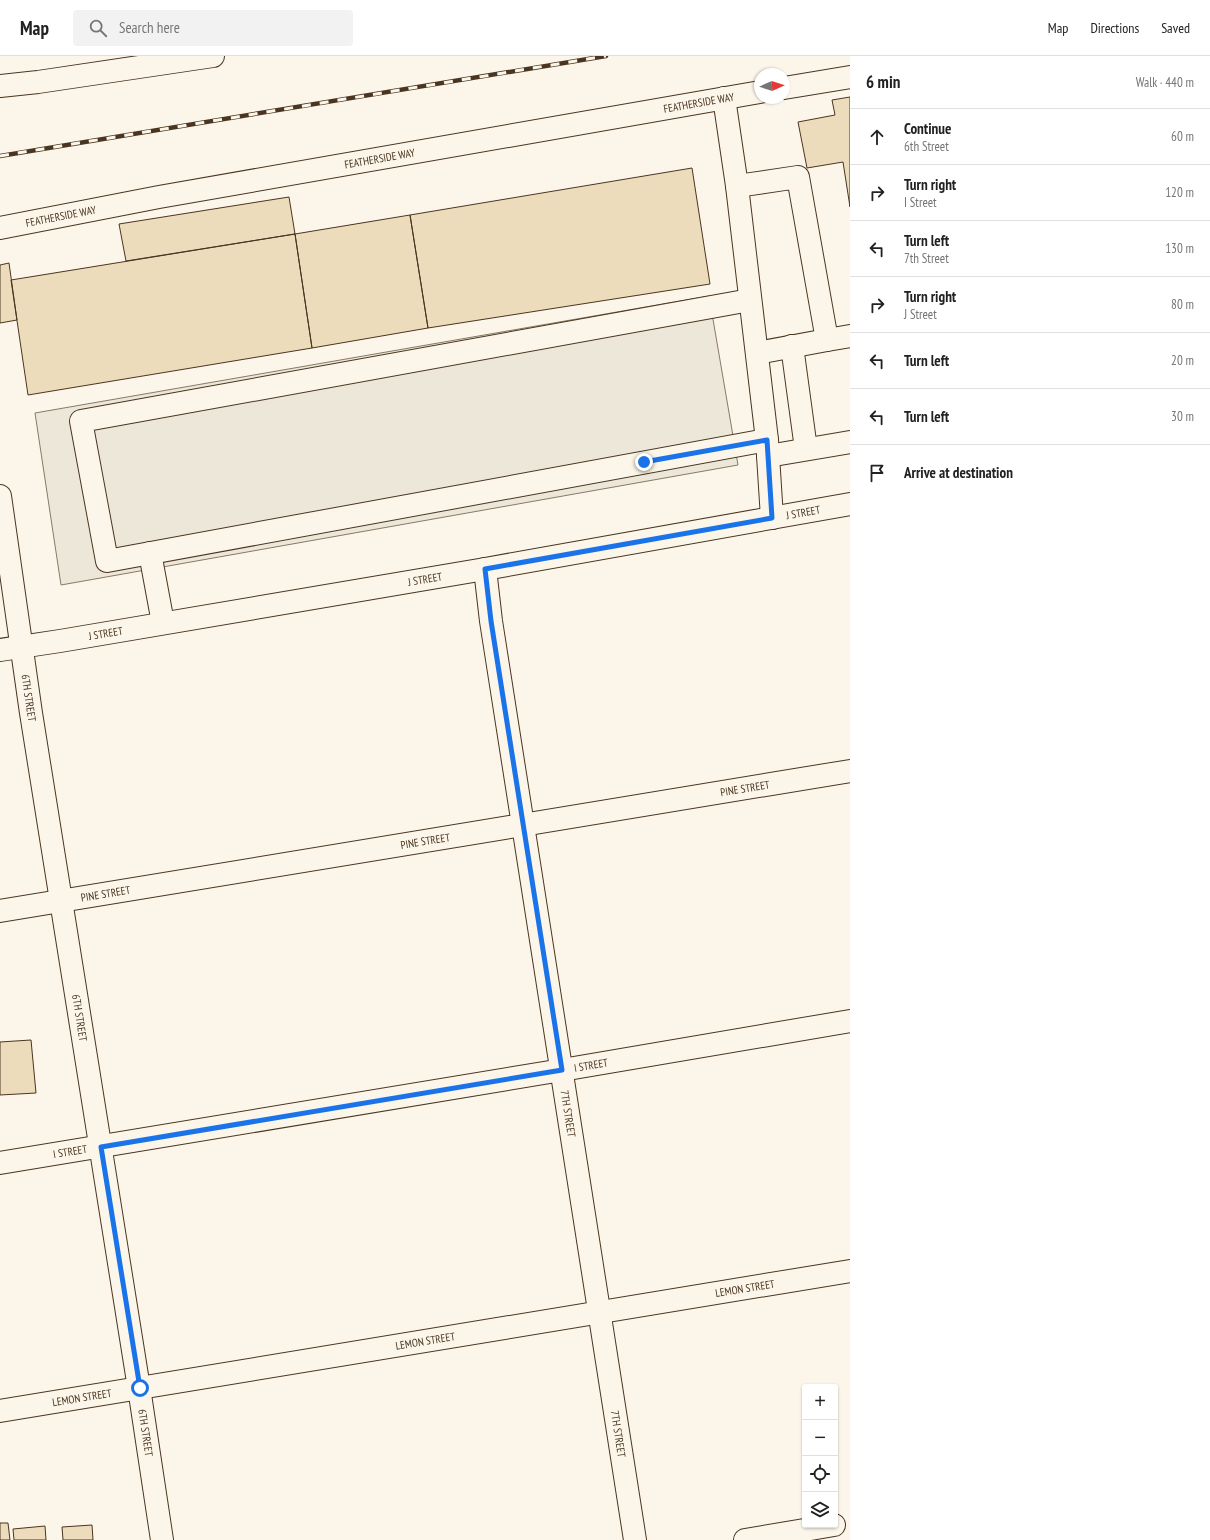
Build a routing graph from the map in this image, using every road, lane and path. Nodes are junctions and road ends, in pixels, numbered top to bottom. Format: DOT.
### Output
graph roads {
  1 [pos="213,56"];
  2 [pos="850,77"];
  3 [pos="0,86"];
  4 [pos="790,87"];
  5 [pos="754,93"];
  6 [pos="724,98"];
  7 [pos="738,186"];
  8 [pos="0,228"];
  9 [pos="750,300"];
  10 [pos="850,336"];
  11 [pos="827,340"];
  12 [pos="792,346"];
  13 [pos="757,353"];
  14 [pos="850,442"];
  15 [pos="767,448"];
  16 [pos="806,449"];
  17 [pos="0,496"];
  18 [pos="850,504"];
  19 [pos="772,518"];
  20 [pos="150,553"];
  21 [pos="485,569"];
  22 [pos="163,623"];
  23 [pos="22,646"];
  24 [pos="0,650"];
  25 [pos="850,771"];
  26 [pos="523,824"];
  27 [pos="61,900"];
  28 [pos="0,911"];
  29 [pos="850,1020"];
  30 [pos="562,1070"];
  31 [pos="101,1147"];
  32 [pos="0,1163"];
  33 [pos="850,1271"];
  34 [pos="599,1313"];
  35 [pos="140,1388"];
  36 [pos="0,1411"];
  37 [pos="850,1522"];
  38 [pos="838,1524"];
  39 [pos="816,1528"];
  40 [pos="162,1540"];
  41 [pos="635,1540"];
  42 [pos="744,1540"];
  1 -- 3 [label="street"];
  2 -- 4 [label="street"];
  5 -- 6 [label="street, FEATHERSIDE WAY"];
  6 -- 7 [label="street"];
  6 -- 8 [label="street, FEATHERSIDE WAY"];
  7 -- 9 [label="street"];
  7 -- 11 [label="street"];
  9 -- 13 [label="street"];
  9 -- 20 [label="street"];
  10 -- 11 [label="street"];
  11 -- 12 [label="street"];
  12 -- 13 [label="street"];
  12 -- 16 [label="street"];
  13 -- 15 [label="street"];
  14 -- 16 [label="street"];
  15 -- 16 [label="street"];
  15 -- 19 [label="street"];
  15 -- 20 [label="street"];
  17 -- 23 [label="street, 6TH STREET"];
  18 -- 19 [label="street, J STREET"];
  19 -- 21 [label="street, J STREET"];
  20 -- 22 [label="street"];
  21 -- 22 [label="street, J STREET"];
  21 -- 26 [label="street, 7TH STREET"];
  22 -- 23 [label="street, J STREET"];
  23 -- 24 [label="street, J STREET"];
  23 -- 27 [label="street, 6TH STREET"];
  25 -- 26 [label="street, PINE STREET"];
  26 -- 27 [label="street, PINE STREET"];
  26 -- 30 [label="street, 7TH STREET"];
  27 -- 28 [label="street, PINE STREET"];
  27 -- 31 [label="street, 6TH STREET"];
  29 -- 30 [label="street, I STREET"];
  30 -- 31 [label="street, I STREET"];
  30 -- 34 [label="street, 7TH STREET"];
  31 -- 32 [label="street, I STREET"];
  31 -- 35 [label="street, 6TH STREET"];
  33 -- 34 [label="street, LEMON STREET"];
  34 -- 35 [label="street, LEMON STREET"];
  34 -- 41 [label="street, 7TH STREET"];
  35 -- 36 [label="street, LEMON STREET"];
  35 -- 40 [label="street, 6TH STREET"];
  37 -- 38 [label="street"];
  39 -- 42 [label="street"];
}
